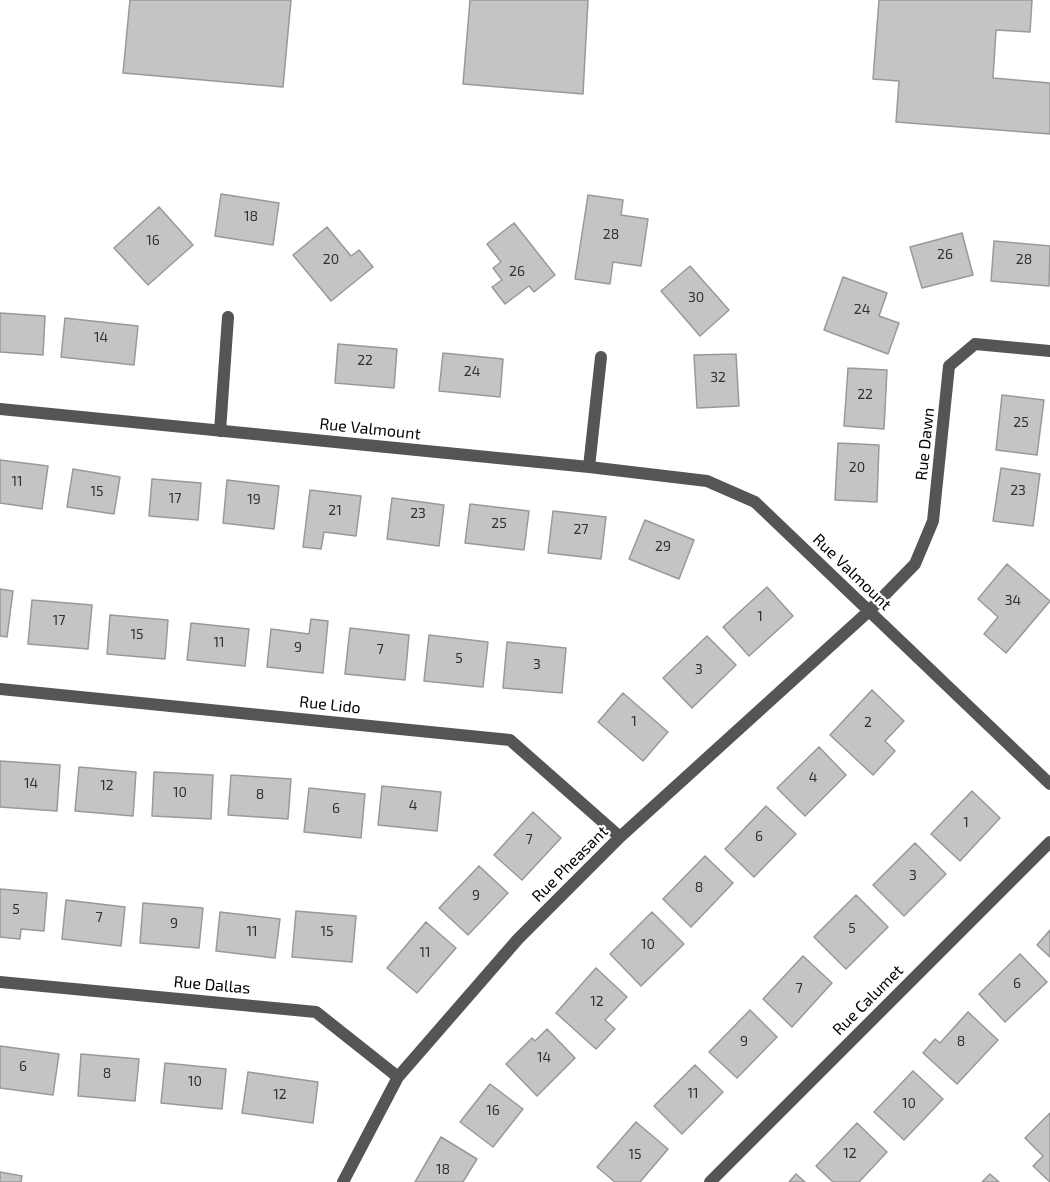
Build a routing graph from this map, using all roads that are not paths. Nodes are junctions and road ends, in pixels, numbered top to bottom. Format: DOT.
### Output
graph roads {
  1 [pos="228,317"];
  2 [pos="1050,351"];
  3 [pos="601,357"];
  4 [pos="0,409"];
  5 [pos="220,431"];
  6 [pos="589,467"];
  7 [pos="868,611"];
  8 [pos="0,689"];
  9 [pos="1050,784"];
  10 [pos="620,837"];
  11 [pos="1050,842"];
  12 [pos="0,982"];
  13 [pos="398,1077"];
  14 [pos="343,1182"];
  15 [pos="710,1182"];
  1 -- 5 [label="street"];
  2 -- 7 [label="street, Rue Dawn"];
  3 -- 6 [label="street"];
  4 -- 5 [label="street, Rue Valmount"];
  5 -- 6 [label="street, Rue Valmount"];
  6 -- 7 [label="street, Rue Valmount"];
  7 -- 9 [label="street, Rue Valmount"];
  7 -- 10 [label="street, Rue Pheasant"];
  8 -- 10 [label="street, Rue Lido"];
  10 -- 13 [label="street, Rue Pheasant"];
  11 -- 15 [label="street, Rue Calumet"];
  12 -- 13 [label="street, Rue Dallas"];
  13 -- 14 [label="street, Rue Pheasant"];
}
